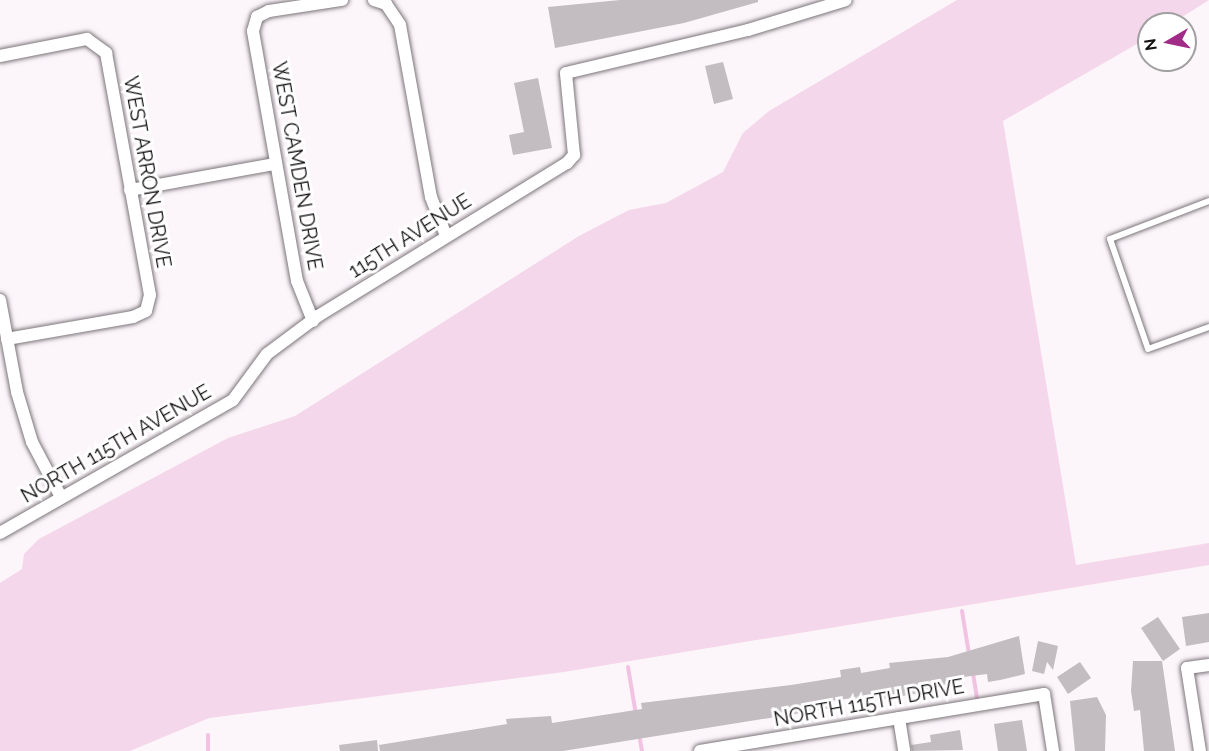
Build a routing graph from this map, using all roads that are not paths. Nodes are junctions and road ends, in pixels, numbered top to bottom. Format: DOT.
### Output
graph roads {
  1 [pos="342,0"];
  2 [pos="846,0"];
  3 [pos="319,2"];
  4 [pos="380,2"];
  5 [pos="0,56"];
  6 [pos="275,164"];
  7 [pos="130,190"];
  8 [pos="1209,201"];
  9 [pos="446,236"];
  10 [pos="0,300"];
  11 [pos="313,321"];
  12 [pos="1209,327"];
  13 [pos="7,339"];
  14 [pos="267,354"];
  15 [pos="61,497"];
  16 [pos="0,533"];
  17 [pos="1209,665"];
  18 [pos="899,718"];
  19 [pos="755,747"];
  20 [pos="700,751"];
  21 [pos="904,751"];
  22 [pos="1053,751"];
  23 [pos="1200,751"];
  1 -- 3 [label="street"];
  2 -- 9 [label="street, 115TH AVENUE"];
  3 -- 6 [label="street, WEST CAMDEN DRIVE"];
  4 -- 9 [label="street"];
  5 -- 7 [label="street, WEST ARRON DRIVE"];
  6 -- 7 [label="street"];
  6 -- 11 [label="street, WEST CAMDEN DRIVE"];
  7 -- 13 [label="street, WEST ARRON DRIVE"];
  8 -- 12 [label="lane"];
  9 -- 11 [label="street, 115TH AVENUE"];
  10 -- 13 [label="street"];
  11 -- 14 [label="street, 115TH AVENUE"];
  13 -- 15 [label="street"];
  14 -- 15 [label="street, NORTH 115TH AVENUE"];
  15 -- 16 [label="street, NORTH 115TH AVENUE"];
  17 -- 23 [label="street"];
  18 -- 19 [label="street, NORTH 115TH DRIVE"];
  18 -- 21 [label="street"];
  18 -- 22 [label="street, NORTH 115TH DRIVE"];
  19 -- 20 [label="street, NORTH 115TH DRIVE"];
}
